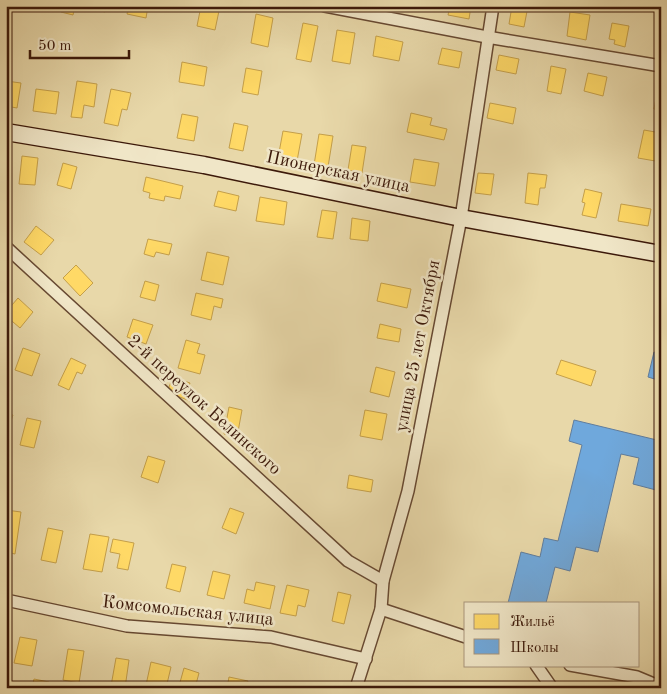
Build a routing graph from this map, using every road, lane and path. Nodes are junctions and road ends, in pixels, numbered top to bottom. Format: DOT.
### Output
graph roads {
  1 [pos="325,6"];
  2 [pos="492,6"];
  3 [pos="487,37"];
  4 [pos="661,66"];
  5 [pos="6,132"];
  6 [pos="460,218"];
  7 [pos="6,247"];
  8 [pos="661,254"];
  9 [pos="383,581"];
  10 [pos="6,600"];
  11 [pos="381,609"];
  12 [pos="464,636"];
  13 [pos="366,659"];
  14 [pos="537,666"];
  15 [pos="576,666"];
  16 [pos="661,687"];
  17 [pos="356,688"];
  18 [pos="552,688"];
  1 -- 3 [label="street"];
  2 -- 3 [label="street, улица 25 лет Октября"];
  3 -- 4 [label="street"];
  3 -- 6 [label="street, улица 25 лет Октября"];
  5 -- 6 [label="street, Пионерская улица"];
  6 -- 8 [label="street, Пионерская улица"];
  6 -- 9 [label="street, улица 25 лет Октября"];
  7 -- 9 [label="street, 2-й переулок Белинского"];
  9 -- 11 [label="street, улица 25 лет Октября"];
  10 -- 13 [label="street, Комсомольская улица"];
  11 -- 12 [label="street"];
  11 -- 13 [label="street, улица 25 лет Октября"];
  13 -- 17 [label="street, улица 25 лет Октября"];
  14 -- 18 [label="street"];
  15 -- 16 [label="street"];
}
